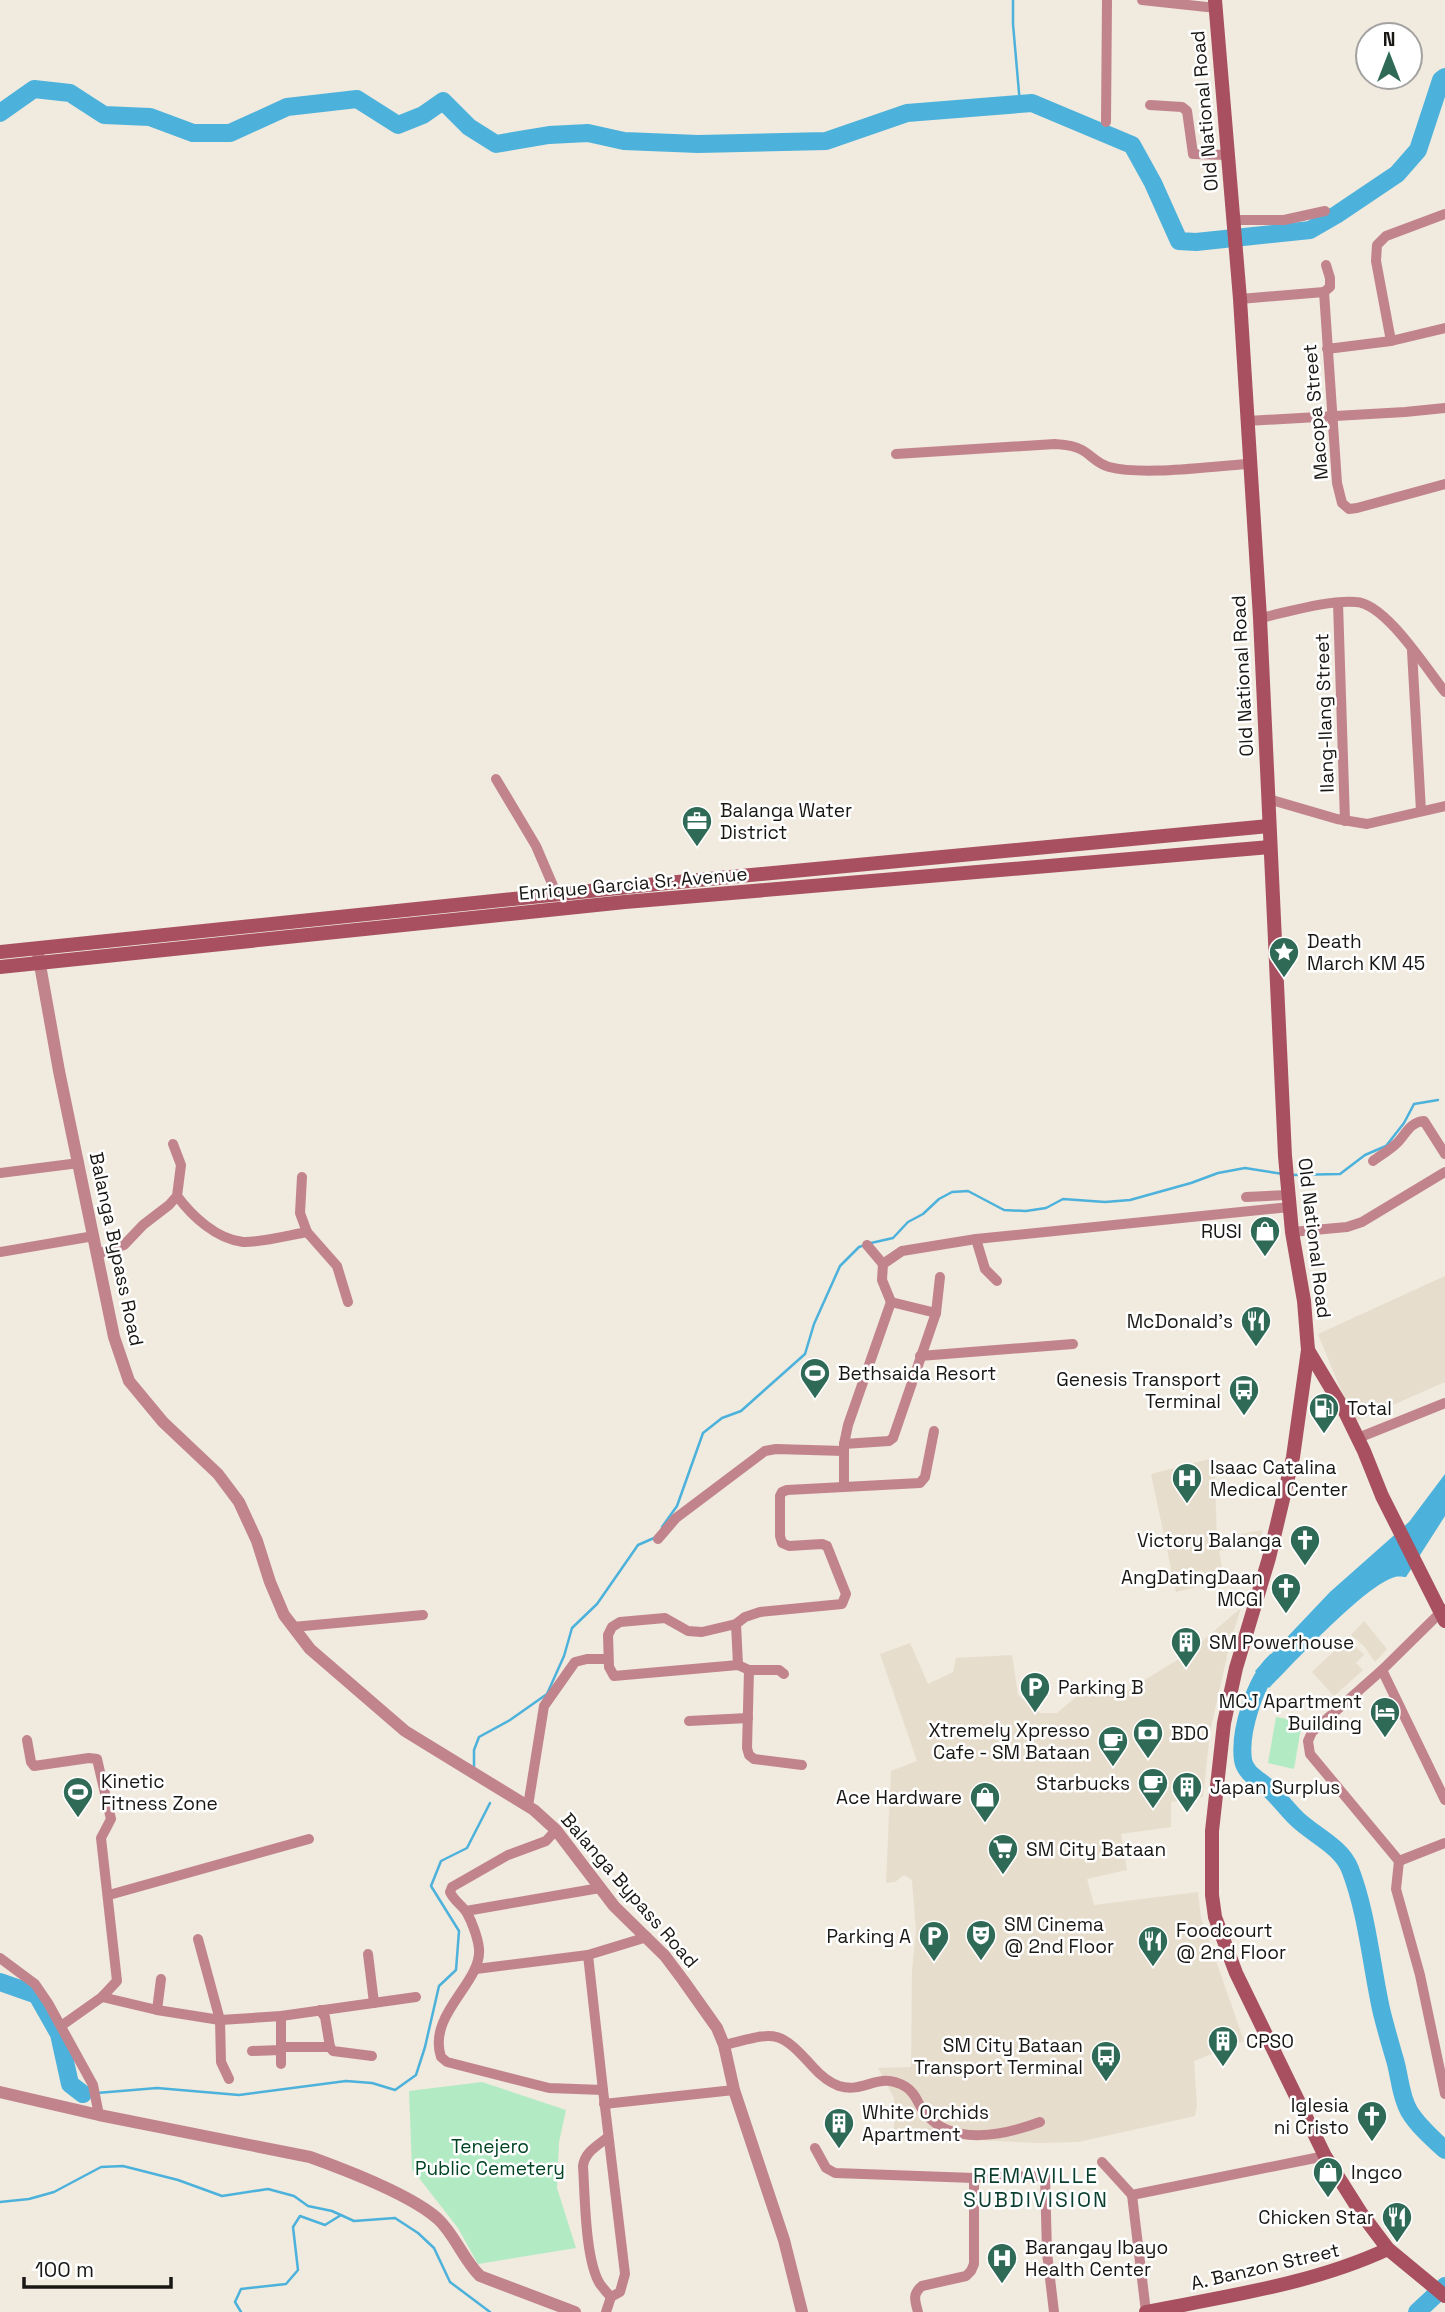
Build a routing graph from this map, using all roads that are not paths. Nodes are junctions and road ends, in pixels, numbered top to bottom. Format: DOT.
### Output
graph roads {
  1 [pos="1107,0"];
  2 [pos="1142,0"];
  3 [pos="1215,4"];
  4 [pos="1150,104"];
  5 [pos="1106,122"];
  6 [pos="1227,155"];
  7 [pos="1325,211"];
  8 [pos="1445,214"];
  9 [pos="1233,223"];
  10 [pos="1326,265"];
  11 [pos="1324,292"];
  12 [pos="1240,299"];
  13 [pos="1445,328"];
  14 [pos="1391,341"];
  15 [pos="1327,349"];
  16 [pos="1445,408"];
  17 [pos="1332,415"];
  18 [pos="1247,421"];
  19 [pos="896,454"];
  20 [pos="1249,464"];
  21 [pos="1445,484"];
  22 [pos="1338,603"];
  23 [pos="1260,618"];
  24 [pos="1412,650"];
  25 [pos="1445,692"];
  26 [pos="496,779"];
  27 [pos="1268,799"];
  28 [pos="1445,806"];
  29 [pos="1421,811"];
  30 [pos="1345,821"];
  31 [pos="1269,826"];
  32 [pos="1269,847"];
  33 [pos="558,895"];
  34 [pos="623,895"];
  35 [pos="37,948"];
  36 [pos="0,952"];
  37 [pos="39,964"];
  38 [pos="0,967"];
  39 [pos="173,1144"];
  40 [pos="1445,1154"];
  41 [pos="1373,1161"];
  42 [pos="79,1163"];
  43 [pos="1445,1172"];
  44 [pos="0,1173"];
  45 [pos="302,1177"];
  46 [pos="1288,1189"];
  47 [pos="177,1196"];
  48 [pos="1246,1197"];
  49 [pos="307,1232"];
  50 [pos="1292,1232"];
  51 [pos="93,1236"];
  52 [pos="976,1239"];
  53 [pos="867,1245"];
  54 [pos="0,1252"];
  55 [pos="97,1254"];
  56 [pos="883,1264"];
  57 [pos="940,1277"];
  58 [pos="997,1281"];
  59 [pos="891,1302"];
  60 [pos="348,1303"];
  61 [pos="936,1313"];
  62 [pos="1073,1344"];
  63 [pos="1308,1350"];
  64 [pos="920,1356"];
  65 [pos="1445,1403"];
  66 [pos="934,1430"];
  67 [pos="1358,1438"];
  68 [pos="844,1448"];
  69 [pos="844,1487"];
  70 [pos="658,1539"];
  71 [pos="1444,1614"];
  72 [pos="423,1615"];
  73 [pos="736,1625"];
  74 [pos="293,1627"];
  75 [pos="608,1659"];
  76 [pos="738,1665"];
  77 [pos="749,1670"];
  78 [pos="1382,1670"];
  79 [pos="784,1674"];
  80 [pos="748,1718"];
  81 [pos="689,1721"];
  82 [pos="27,1740"];
  83 [pos="802,1765"];
  84 [pos="1445,1800"];
  85 [pos="527,1806"];
  86 [pos="556,1830"];
  87 [pos="309,1839"];
  88 [pos="1445,1843"];
  89 [pos="1399,1861"];
  90 [pos="600,1888"];
  91 [pos="109,1895"];
  92 [pos="466,1911"];
  93 [pos="646,1937"];
  94 [pos="198,1939"];
  95 [pos="368,1954"];
  96 [pos="588,1955"];
  97 [pos="0,1958"];
  98 [pos="476,1969"];
  99 [pos="161,1979"];
  100 [pos="102,1997"];
  101 [pos="416,1997"];
  102 [pos="374,2003"];
  103 [pos="157,2010"];
  104 [pos="320,2010"];
  105 [pos="281,2017"];
  106 [pos="220,2020"];
  107 [pos="61,2026"];
  108 [pos="724,2045"];
  109 [pos="330,2047"];
  110 [pos="281,2049"];
  111 [pos="252,2051"];
  112 [pos="372,2056"];
  113 [pos="281,2064"];
  114 [pos="229,2079"];
  115 [pos="603,2090"];
  116 [pos="734,2090"];
  117 [pos="0,2092"];
  118 [pos="1445,2094"];
  119 [pos="604,2104"];
  120 [pos="99,2109"];
  121 [pos="1040,2122"];
  122 [pos="607,2138"];
  123 [pos="815,2148"];
  124 [pos="1325,2155"];
  125 [pos="1102,2162"];
  126 [pos="974,2178"];
  127 [pos="1132,2195"];
  128 [pos="1388,2249"];
  129 [pos="1445,2296"];
  130 [pos="611,2297"];
  131 [pos="575,2312"];
  132 [pos="606,2312"];
  133 [pos="802,2312"];
  134 [pos="918,2312"];
  135 [pos="1054,2312"];
  136 [pos="1146,2312"];
  1 -- 5 [label="street"];
  2 -- 3 [label="street"];
  3 -- 6 [label="main road, Old National Road"];
  4 -- 6 [label="street"];
  6 -- 9 [label="main road, Old National Road"];
  7 -- 9 [label="street"];
  8 -- 14 [label="street"];
  9 -- 12 [label="main road, Old National Road"];
  10 -- 11 [label="street, Macopa Street"];
  11 -- 12 [label="street"];
  11 -- 15 [label="street, Macopa Street"];
  12 -- 18 [label="main road, Old National Road"];
  13 -- 14 [label="street"];
  14 -- 15 [label="street"];
  15 -- 17 [label="street, Macopa Street"];
  16 -- 17 [label="street"];
  17 -- 18 [label="street"];
  17 -- 21 [label="street, Macopa Street"];
  18 -- 20 [label="main road, Old National Road"];
  19 -- 20 [label="street"];
  20 -- 23 [label="main road, Old National Road"];
  22 -- 23 [label="street"];
  22 -- 24 [label="street"];
  22 -- 30 [label="street, Ilang-Ilang Street"];
  23 -- 27 [label="main road, Old National Road"];
  24 -- 25 [label="street"];
  24 -- 29 [label="street"];
  26 -- 33 [label="street"];
  27 -- 30 [label="street"];
  27 -- 31 [label="main road, Old National Road"];
  28 -- 29 [label="street"];
  29 -- 30 [label="street"];
  31 -- 32 [label="main road, Old National Road"];
  31 -- 34 [label="main road, Enrique Garcia Sr. Avenue"];
  32 -- 34 [label="main road, Enrique Garcia Sr. Avenue"];
  32 -- 46 [label="main road, Old National Road"];
  33 -- 34 [label="main road, Enrique Garcia Sr. Avenue"];
  33 -- 35 [label="main road, Enrique Garcia Sr. Avenue"];
  34 -- 37 [label="main road, Enrique Garcia Sr. Avenue"];
  35 -- 36 [label="main road, Enrique Garcia Sr. Avenue"];
  35 -- 37 [label="street, Balanga Bypass Road"];
  37 -- 38 [label="main road, Enrique Garcia Sr. Avenue"];
  37 -- 42 [label="street, Balanga Bypass Road"];
  39 -- 47 [label="street"];
  40 -- 41 [label="street"];
  42 -- 44 [label="street"];
  42 -- 51 [label="street, Balanga Bypass Road"];
  43 -- 50 [label="street"];
  45 -- 49 [label="street"];
  46 -- 48 [label="street"];
  46 -- 50 [label="main road, Old National Road"];
  46 -- 52 [label="street"];
  47 -- 49 [label="street"];
  47 -- 55 [label="street"];
  49 -- 60 [label="street"];
  50 -- 63 [label="main road, Old National Road"];
  51 -- 54 [label="street"];
  51 -- 55 [label="street, Balanga Bypass Road"];
  52 -- 56 [label="street"];
  52 -- 58 [label="street"];
  53 -- 56 [label="street"];
  55 -- 74 [label="street, Balanga Bypass Road"];
  56 -- 59 [label="street"];
  57 -- 61 [label="street"];
  59 -- 61 [label="street"];
  59 -- 68 [label="street"];
  61 -- 64 [label="street"];
  62 -- 64 [label="street"];
  63 -- 67 [label="main road"];
  63 -- 124 [label="main road"];
  64 -- 68 [label="street"];
  65 -- 67 [label="street"];
  66 -- 69 [label="street"];
  67 -- 71 [label="main road"];
  68 -- 69 [label="street"];
  68 -- 70 [label="street"];
  69 -- 73 [label="street"];
  71 -- 78 [label="street"];
  72 -- 74 [label="street"];
  73 -- 75 [label="street"];
  73 -- 76 [label="street"];
  74 -- 85 [label="street, Balanga Bypass Road"];
  75 -- 76 [label="street"];
  75 -- 85 [label="street"];
  76 -- 77 [label="street"];
  77 -- 79 [label="street"];
  77 -- 80 [label="street"];
  78 -- 84 [label="street"];
  78 -- 89 [label="street"];
  80 -- 81 [label="street"];
  80 -- 83 [label="street"];
  82 -- 91 [label="street"];
  85 -- 86 [label="street, Balanga Bypass Road"];
  86 -- 90 [label="street, Balanga Bypass Road"];
  86 -- 92 [label="street"];
  87 -- 91 [label="street"];
  88 -- 89 [label="street"];
  89 -- 118 [label="street"];
  90 -- 92 [label="street"];
  90 -- 93 [label="street, Balanga Bypass Road"];
  91 -- 100 [label="street"];
  92 -- 98 [label="street"];
  93 -- 96 [label="street"];
  93 -- 108 [label="street, Balanga Bypass Road"];
  94 -- 106 [label="street"];
  95 -- 102 [label="street"];
  96 -- 98 [label="street"];
  96 -- 115 [label="street"];
  97 -- 107 [label="street"];
  98 -- 115 [label="street"];
  99 -- 103 [label="street"];
  100 -- 103 [label="street"];
  100 -- 107 [label="street"];
  101 -- 102 [label="street"];
  102 -- 104 [label="street"];
  103 -- 106 [label="street"];
  104 -- 105 [label="street"];
  104 -- 109 [label="street"];
  105 -- 106 [label="street"];
  105 -- 110 [label="street"];
  106 -- 114 [label="street"];
  107 -- 120 [label="street"];
  108 -- 116 [label="street, Balanga Bypass Road"];
  108 -- 121 [label="street"];
  109 -- 110 [label="street"];
  109 -- 112 [label="street"];
  110 -- 111 [label="street"];
  110 -- 113 [label="street"];
  115 -- 119 [label="street"];
  116 -- 119 [label="street"];
  116 -- 133 [label="street, Balanga Bypass Road"];
  117 -- 120 [label="street"];
  119 -- 122 [label="street"];
  120 -- 131 [label="street"];
  122 -- 130 [label="street"];
  122 -- 130 [label="street"];
  123 -- 126 [label="street"];
  124 -- 127 [label="street"];
  124 -- 128 [label="main road"];
  125 -- 127 [label="street"];
  126 -- 134 [label="street"];
  126 -- 135 [label="street"];
  127 -- 136 [label="street"];
  128 -- 129 [label="main road"];
  128 -- 136 [label="main road, A. Banzon Street"];
  130 -- 132 [label="street"];
}
